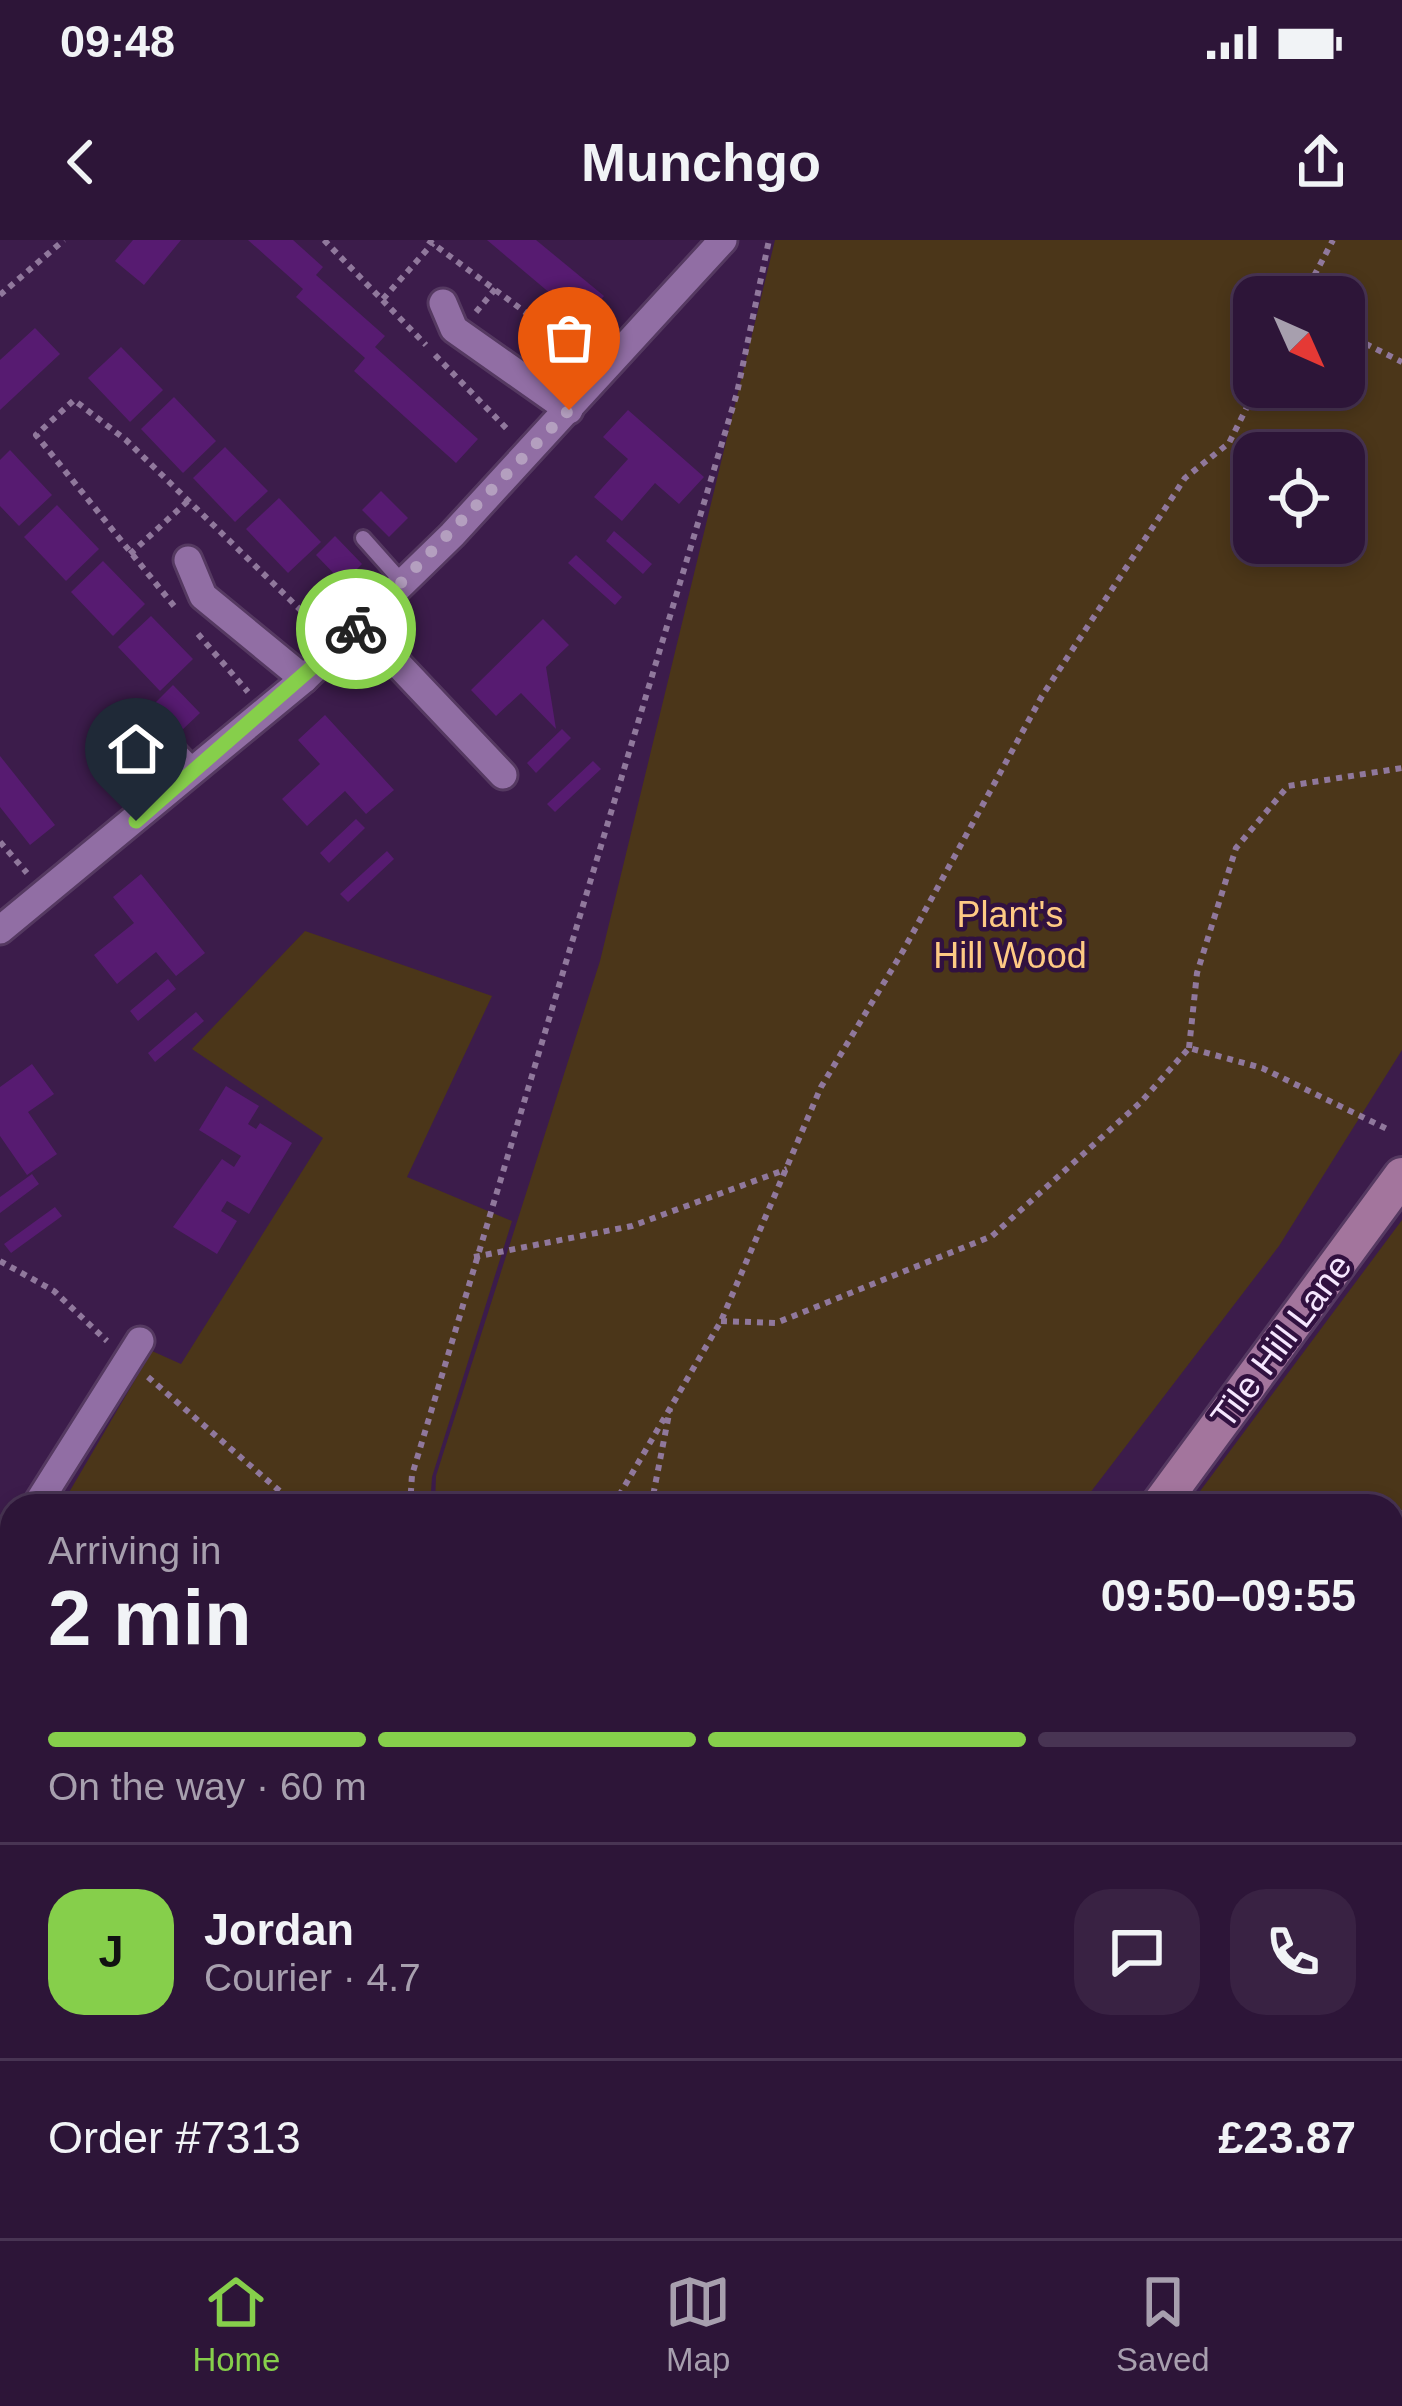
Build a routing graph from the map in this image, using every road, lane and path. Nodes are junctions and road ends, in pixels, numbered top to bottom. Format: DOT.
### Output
graph roads {
  1 [pos="64,240"];
  2 [pos="723,240"];
  3 [pos="769,240"];
  4 [pos="1334,240"];
  5 [pos="430,242"];
  6 [pos="1314,276"];
  7 [pos="0,296"];
  8 [pos="382,300"];
  9 [pos="443,303"];
  10 [pos="1365,344"];
  11 [pos="1402,362"];
  12 [pos="604,372"];
  13 [pos="1246,408"];
  14 [pos="569,410"];
  15 [pos="189,500"];
  16 [pos="363,538"];
  17 [pos="129,555"];
  18 [pos="188,560"];
  19 [pos="403,583"];
  20 [pos="360,624"];
  21 [pos="304,679"];
  22 [pos="154,725"];
  23 [pos="1402,768"];
  24 [pos="198,770"];
  25 [pos="503,775"];
  26 [pos="0,842"];
  27 [pos="46,893"];
  28 [pos="0,930"];
  29 [pos="1190,1048"];
  30 [pos="1387,1129"];
  31 [pos="788,1168"];
  32 [pos="1402,1175"];
  33 [pos="474,1257"];
  34 [pos="721,1321"];
  35 [pos="140,1340"];
  36 [pos="671,1401"];
  37 [pos="44,1494"];
  38 [pos="411,1494"];
  39 [pos="620,1494"];
  40 [pos="653,1494"];
  41 [pos="1168,1494"];
  1 -- 7 [label="path"];
  2 -- 12 [label="street"];
  3 -- 33 [label="path"];
  4 -- 6 [label="path"];
  5 -- 8 [label="path"];
  5 -- 12 [label="path"];
  9 -- 14 [label="street"];
  10 -- 11 [label="path"];
  12 -- 14 [label="street"];
  13 -- 31 [label="path"];
  14 -- 19 [label="street"];
  15 -- 17 [label="path"];
  16 -- 19 [label="lane"];
  18 -- 21 [label="street"];
  19 -- 20 [label="street"];
  20 -- 21 [label="street"];
  20 -- 25 [label="street"];
  21 -- 24 [label="street"];
  22 -- 24 [label="lane"];
  23 -- 29 [label="path"];
  24 -- 27 [label="street"];
  26 -- 27 [label="path"];
  27 -- 28 [label="street"];
  29 -- 30 [label="path"];
  29 -- 34 [label="path"];
  31 -- 33 [label="path"];
  31 -- 34 [label="path"];
  32 -- 41 [label="main road, Tile Hill Lane"];
  33 -- 38 [label="path"];
  34 -- 36 [label="path"];
  35 -- 37 [label="street"];
  36 -- 39 [label="path"];
  36 -- 40 [label="path"];
}
